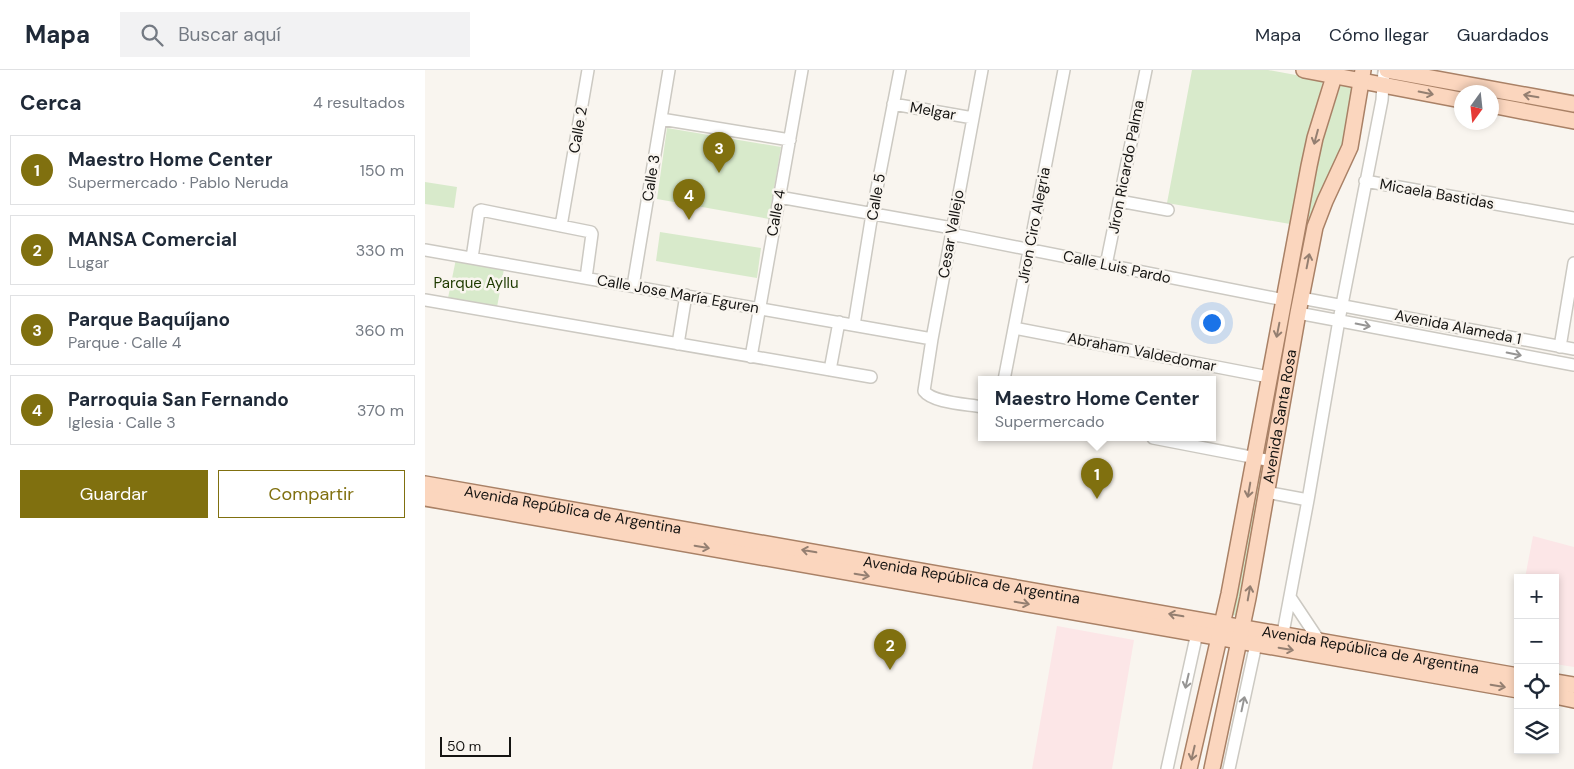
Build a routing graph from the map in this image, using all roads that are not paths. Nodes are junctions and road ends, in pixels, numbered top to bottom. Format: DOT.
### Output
graph roads {
  1 [pos="588,70"];
  2 [pos="669,70"];
  3 [pos="802,70"];
  4 [pos="900,70"];
  5 [pos="982,70"];
  6 [pos="1064,70"];
  7 [pos="1146,70"];
  8 [pos="1305,70"];
  9 [pos="1335,73"];
  10 [pos="1385,75"];
  11 [pos="1362,76"];
  12 [pos="1454,98"];
  13 [pos="893,104"];
  14 [pos="1574,104"];
  15 [pos="1499,107"];
  16 [pos="973,118"];
  17 [pos="661,119"];
  18 [pos="1574,121"];
  19 [pos="790,140"];
  20 [pos="1365,181"];
  21 [pos="779,197"];
  22 [pos="1119,201"];
  23 [pos="1167,210"];
  24 [pos="872,214"];
  25 [pos="1573,215"];
  26 [pos="561,226"];
  27 [pos="951,231"];
  28 [pos="1030,248"];
  29 [pos="425,250"];
  30 [pos="472,258"];
  31 [pos="1574,262"];
  32 [pos="1106,265"];
  33 [pos="586,278"];
  34 [pos="633,286"];
  35 [pos="686,295"];
  36 [pos="1301,298"];
  37 [pos="425,300"];
  38 [pos="1284,300"];
  39 [pos="1342,305"];
  40 [pos="759,308"];
  41 [pos="1298,313"];
  42 [pos="1339,320"];
  43 [pos="839,322"];
  44 [pos="854,325"];
  45 [pos="1014,328"];
  46 [pos="1470,330"];
  47 [pos="932,339"];
  48 [pos="678,344"];
  49 [pos="1466,344"];
  50 [pos="1560,347"];
  51 [pos="1574,349"];
  52 [pos="751,357"];
  53 [pos="1574,365"];
  54 [pos="830,370"];
  55 [pos="1005,376"];
  56 [pos="871,377"];
  57 [pos="1269,377"];
  58 [pos="978,406"];
  59 [pos="1169,441"];
  60 [pos="1255,457"];
  61 [pos="1272,461"];
  62 [pos="425,484"];
  63 [pos="1266,492"];
  64 [pos="425,498"];
  65 [pos="1309,500"];
  66 [pos="1290,597"];
  67 [pos="1222,630"];
  68 [pos="1197,633"];
  69 [pos="1241,633"];
  70 [pos="1283,633"];
  71 [pos="1318,639"];
  72 [pos="1256,644"];
  73 [pos="1514,675"];
  74 [pos="1559,683"];
  75 [pos="1574,685"];
  76 [pos="1514,689"];
  77 [pos="1559,697"];
  78 [pos="1574,700"];
  79 [pos="1167,769"];
  80 [pos="1189,769"];
  81 [pos="1212,769"];
  82 [pos="1229,769"];
  1 -- 26 [label="street, Calle 2"];
  2 -- 17 [label="street, Calle 3"];
  3 -- 19 [label="street, Calle 4"];
  4 -- 13 [label="street, Calle 5"];
  5 -- 16 [label="street, Cesar Vallejo"];
  6 -- 28 [label="street, Jíron Ciro Alegria"];
  7 -- 22 [label="street, Jíron Ricardo Palma"];
  8 -- 9 [label="main road"];
  9 -- 11 [label="main road"];
  9 -- 38 [label="main road, Avenida Santa Rosa, one-way"];
  10 -- 11 [label="main road"];
  10 -- 12 [label="main road, one-way"];
  14 -- 10 [label="main road, one-way"];
  10 -- 20 [label="street, Micaela Bastidas"];
  36 -- 11 [label="main road, Avenida Santa Rosa, one-way"];
  13 -- 16 [label="street, Melgar"];
  13 -- 24 [label="street, Calle 5"];
  15 -- 18 [label="main road"];
  16 -- 27 [label="street, Cesar Vallejo"];
  17 -- 19 [label="street"];
  17 -- 34 [label="street, Calle 3"];
  19 -- 21 [label="street, Calle 4"];
  20 -- 25 [label="street, Micaela Bastidas"];
  20 -- 39 [label="street"];
  21 -- 24 [label="street, Calle Luis Pardo"];
  21 -- 40 [label="street, Calle 4"];
  22 -- 23 [label="street"];
  22 -- 32 [label="street, Jíron Ricardo Palma"];
  24 -- 27 [label="street, Calle Luis Pardo"];
  24 -- 44 [label="street, Calle 5"];
  26 -- 30 [label="street"];
  26 -- 33 [label="street"];
  27 -- 28 [label="street, Calle Luis Pardo"];
  27 -- 47 [label="street, Cesar Vallejo"];
  28 -- 32 [label="street, Calle Luis Pardo"];
  28 -- 45 [label="street, Jíron Ciro Alegria"];
  29 -- 30 [label="street, Calle Jose María Eguren"];
  30 -- 33 [label="street, Calle Jose María Eguren"];
  31 -- 50 [label="street"];
  32 -- 38 [label="street, Calle Luis Pardo"];
  33 -- 34 [label="street, Calle Jose María Eguren"];
  34 -- 35 [label="street, Calle Jose María Eguren"];
  35 -- 40 [label="street, Calle Jose María Eguren"];
  35 -- 48 [label="street"];
  36 -- 39 [label="street, Avenida Alameda 1"];
  36 -- 41 [label="main road, Avenida Santa Rosa"];
  37 -- 48 [label="street"];
  38 -- 57 [label="main road, Avenida Santa Rosa, one-way"];
  39 -- 42 [label="street"];
  39 -- 46 [label="street, Avenida Alameda 1"];
  40 -- 43 [label="street, Calle Jose María Eguren"];
  40 -- 52 [label="street, Calle 4"];
  41 -- 42 [label="street"];
  41 -- 61 [label="main road, Avenida Santa Rosa"];
  42 -- 49 [label="street, one-way"];
  42 -- 65 [label="street"];
  43 -- 44 [label="street, Calle Jose María Eguren"];
  43 -- 54 [label="street"];
  44 -- 47 [label="street, Calle Jose María Eguren"];
  45 -- 55 [label="street, Jíron Ciro Alegria"];
  45 -- 57 [label="street, Abraham Valdedomar"];
  46 -- 49 [label="street"];
  46 -- 50 [label="street, Avenida Alameda 1"];
  47 -- 58 [label="street, Cesar Vallejo"];
  48 -- 52 [label="street"];
  49 -- 53 [label="street, one-way"];
  50 -- 51 [label="street, Avenida Alameda 1"];
  52 -- 54 [label="street"];
  54 -- 56 [label="street"];
  57 -- 60 [label="main road, Avenida Santa Rosa"];
  59 -- 60 [label="street"];
  60 -- 61 [label="street"];
  60 -- 67 [label="main road, Avenida Santa Rosa, one-way"];
  61 -- 63 [label="main road, Avenida Santa Rosa"];
  67 -- 62 [label="main road, Avenida República de Argentina, one-way"];
  63 -- 65 [label="street"];
  69 -- 63 [label="main road, Avenida Santa Rosa, one-way"];
  64 -- 68 [label="main road, Avenida República de Argentina, one-way"];
  65 -- 66 [label="street"];
  66 -- 70 [label="street"];
  66 -- 71 [label="street"];
  67 -- 68 [label="main road, Avenida República de Argentina"];
  67 -- 69 [label="main road, Avenida República de Argentina"];
  67 -- 80 [label="main road, Avenida Santa Rosa, one-way"];
  68 -- 79 [label="street, one-way"];
  69 -- 70 [label="main road, Avenida República de Argentina"];
  69 -- 72 [label="main road, Avenida República de Argentina"];
  69 -- 81 [label="main road, Avenida Santa Rosa"];
  70 -- 71 [label="main road, Avenida República de Argentina"];
  71 -- 73 [label="main road, Avenida República de Argentina"];
  72 -- 76 [label="main road, Avenida República de Argentina, one-way"];
  82 -- 72 [label="street, one-way"];
  74 -- 75 [label="main road"];
  77 -- 78 [label="main road"];
}
